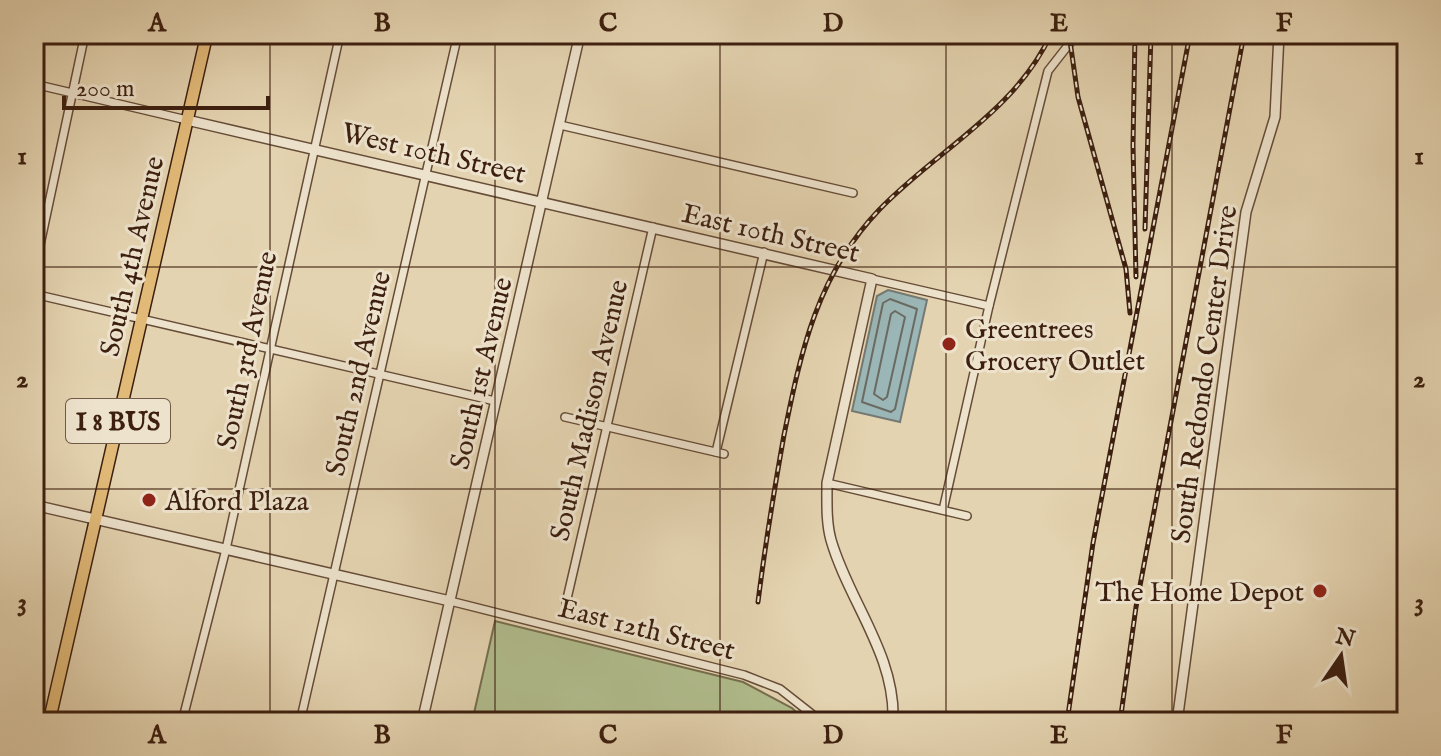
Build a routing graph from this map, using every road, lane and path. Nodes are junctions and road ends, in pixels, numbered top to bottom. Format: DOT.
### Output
graph roads {
  1 [pos="85,34"];
  2 [pos="207,34"];
  3 [pos="340,34"];
  4 [pos="458,34"];
  5 [pos="580,34"];
  6 [pos="1077,34"];
  7 [pos="1279,34"];
  8 [pos="34,84"];
  9 [pos="71,93"];
  10 [pos="187,120"];
  11 [pos="560,125"];
  12 [pos="313,147"];
  13 [pos="425,173"];
  14 [pos="853,193"];
  15 [pos="542,200"];
  16 [pos="653,227"];
  17 [pos="764,252"];
  18 [pos="34,273"];
  19 [pos="872,279"];
  20 [pos="34,294"];
  21 [pos="989,306"];
  22 [pos="141,319"];
  23 [pos="268,348"];
  24 [pos="379,374"];
  25 [pos="495,401"];
  26 [pos="565,417"];
  27 [pos="607,426"];
  28 [pos="827,483"];
  29 [pos="34,505"];
  30 [pos="943,510"];
  31 [pos="967,516"];
  32 [pos="95,519"];
  33 [pos="226,549"];
  34 [pos="334,574"];
  35 [pos="450,601"];
  36 [pos="566,603"];
  37 [pos="34,717"];
  38 [pos="52,721"];
  39 [pos="182,722"];
  40 [pos="300,722"];
  41 [pos="422,722"];
  42 [pos="822,722"];
  43 [pos="893,722"];
  44 [pos="1177,722"];
  1 -- 9 [label="street"];
  2 -- 10 [label="main road, South 4th Avenue / I 8 BUS"];
  3 -- 12 [label="street, South 3rd Avenue"];
  4 -- 13 [label="street, South 2nd Avenue"];
  5 -- 11 [label="street, South 1st Avenue"];
  6 -- 21 [label="street"];
  7 -- 44 [label="street, South Redondo Center Drive"];
  8 -- 9 [label="street, West 10th Street"];
  9 -- 10 [label="street, West 10th Street"];
  9 -- 18 [label="street"];
  10 -- 12 [label="street, West 10th Street"];
  10 -- 22 [label="main road, South 4th Avenue / I 8 BUS"];
  11 -- 14 [label="street"];
  11 -- 15 [label="street, South 1st Avenue"];
  12 -- 13 [label="street, West 10th Street"];
  12 -- 23 [label="street, South 3rd Avenue"];
  13 -- 15 [label="street, West 10th Street"];
  13 -- 24 [label="street, South 2nd Avenue"];
  15 -- 16 [label="street, East 10th Street"];
  15 -- 25 [label="street, South 1st Avenue"];
  16 -- 17 [label="street, East 10th Street"];
  16 -- 27 [label="street, South Madison Avenue"];
  17 -- 19 [label="street, East 10th Street"];
  17 -- 27 [label="street"];
  19 -- 21 [label="street, East 10th Street"];
  19 -- 28 [label="street"];
  20 -- 22 [label="street"];
  21 -- 30 [label="street"];
  22 -- 23 [label="street"];
  22 -- 32 [label="main road, South 4th Avenue / I 8 BUS"];
  23 -- 24 [label="street"];
  23 -- 33 [label="street, South 3rd Avenue"];
  24 -- 25 [label="street"];
  24 -- 34 [label="street, South 2nd Avenue"];
  25 -- 35 [label="street, South 1st Avenue"];
  26 -- 27 [label="street"];
  27 -- 36 [label="street, South Madison Avenue"];
  28 -- 30 [label="street"];
  28 -- 43 [label="street"];
  29 -- 32 [label="street"];
  30 -- 31 [label="street"];
  32 -- 33 [label="street"];
  32 -- 38 [label="main road, South 4th Avenue / I 8 BUS"];
  33 -- 34 [label="street"];
  33 -- 39 [label="street, South 3rd Avenue"];
  34 -- 35 [label="street"];
  34 -- 40 [label="street, South 2nd Avenue"];
  35 -- 41 [label="street, South 1st Avenue"];
  35 -- 42 [label="street, East 12th Street"];
  37 -- 38 [label="street"];
}
